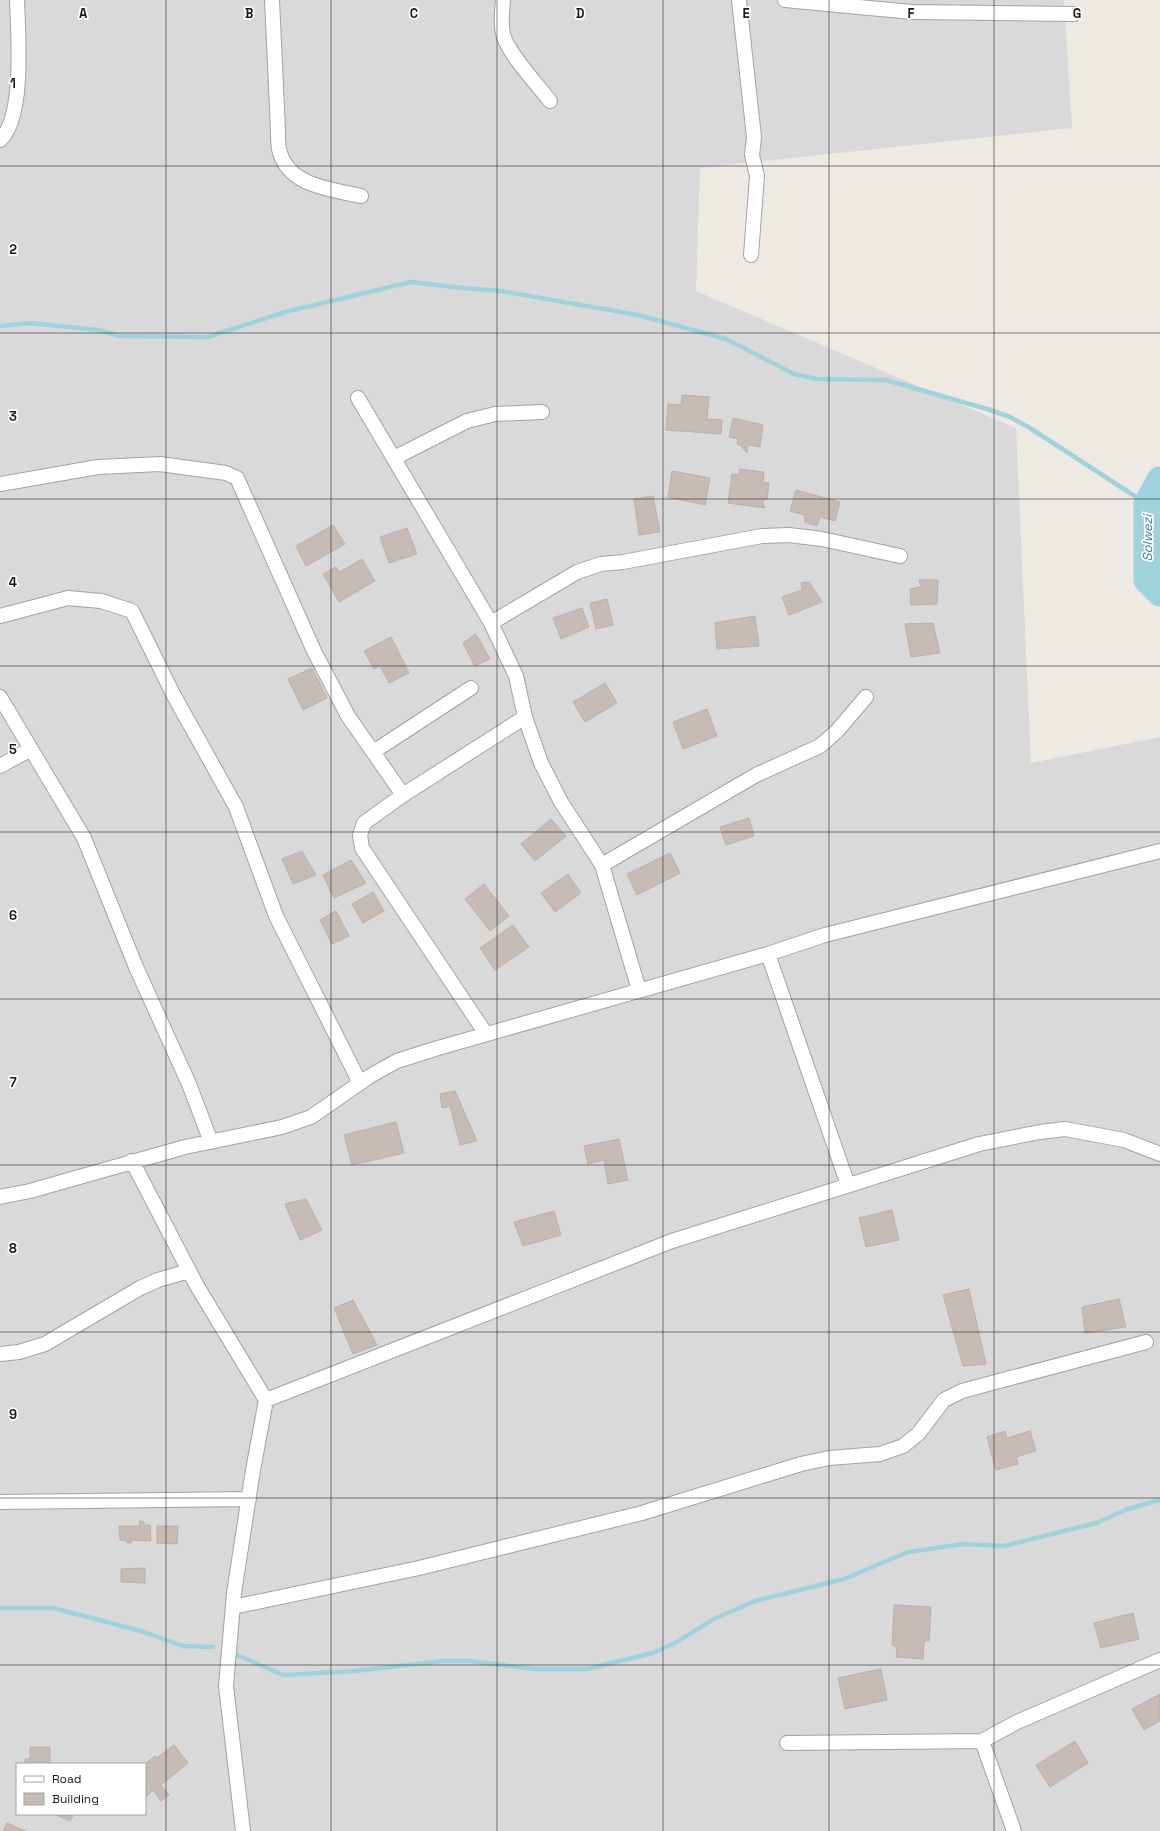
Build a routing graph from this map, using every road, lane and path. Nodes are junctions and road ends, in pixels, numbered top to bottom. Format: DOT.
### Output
graph roads {
  1 [pos="17,0"];
  2 [pos="272,0"];
  3 [pos="503,0"];
  4 [pos="739,0"];
  5 [pos="785,0"];
  6 [pos="1074,14"];
  7 [pos="550,101"];
  8 [pos="0,140"];
  9 [pos="361,196"];
  10 [pos="751,255"];
  11 [pos="358,398"];
  12 [pos="542,412"];
  13 [pos="394,458"];
  14 [pos="0,484"];
  15 [pos="900,556"];
  16 [pos="0,616"];
  17 [pos="491,623"];
  18 [pos="471,688"];
  19 [pos="0,697"];
  20 [pos="866,697"];
  21 [pos="525,717"];
  22 [pos="31,749"];
  23 [pos="373,752"];
  24 [pos="0,766"];
  25 [pos="403,795"];
  26 [pos="1160,851"];
  27 [pos="602,865"];
  28 [pos="768,954"];
  29 [pos="639,990"];
  30 [pos="486,1034"];
  31 [pos="360,1082"];
  32 [pos="211,1142"];
  33 [pos="1160,1154"];
  34 [pos="132,1161"];
  35 [pos="848,1185"];
  36 [pos="0,1197"];
  37 [pos="189,1271"];
  38 [pos="1146,1342"];
  39 [pos="0,1354"];
  40 [pos="266,1400"];
  41 [pos="249,1499"];
  42 [pos="0,1502"];
  43 [pos="233,1607"];
  44 [pos="1160,1660"];
  45 [pos="982,1741"];
  46 [pos="787,1743"];
  47 [pos="243,1831"];
  48 [pos="1014,1831"];
  1 -- 8 [label="street"];
  2 -- 9 [label="street"];
  3 -- 7 [label="street"];
  4 -- 10 [label="street"];
  5 -- 6 [label="street"];
  11 -- 13 [label="street"];
  12 -- 13 [label="street"];
  13 -- 17 [label="street"];
  14 -- 23 [label="street"];
  15 -- 17 [label="street"];
  16 -- 31 [label="street"];
  17 -- 21 [label="street"];
  18 -- 23 [label="street"];
  19 -- 22 [label="street"];
  20 -- 27 [label="street"];
  21 -- 25 [label="street"];
  21 -- 27 [label="street"];
  22 -- 24 [label="street"];
  22 -- 32 [label="street"];
  23 -- 25 [label="street"];
  25 -- 30 [label="street"];
  26 -- 28 [label="street"];
  27 -- 29 [label="street"];
  28 -- 29 [label="street"];
  28 -- 35 [label="street"];
  29 -- 30 [label="street"];
  30 -- 31 [label="street"];
  31 -- 32 [label="street"];
  32 -- 34 [label="street"];
  33 -- 35 [label="street"];
  34 -- 36 [label="street"];
  34 -- 37 [label="street"];
  35 -- 40 [label="street"];
  37 -- 39 [label="street"];
  37 -- 40 [label="street"];
  38 -- 43 [label="street"];
  40 -- 41 [label="street"];
  41 -- 42 [label="street"];
  41 -- 43 [label="street"];
  43 -- 47 [label="street"];
  44 -- 45 [label="street"];
  45 -- 46 [label="street"];
  45 -- 48 [label="street"];
}
